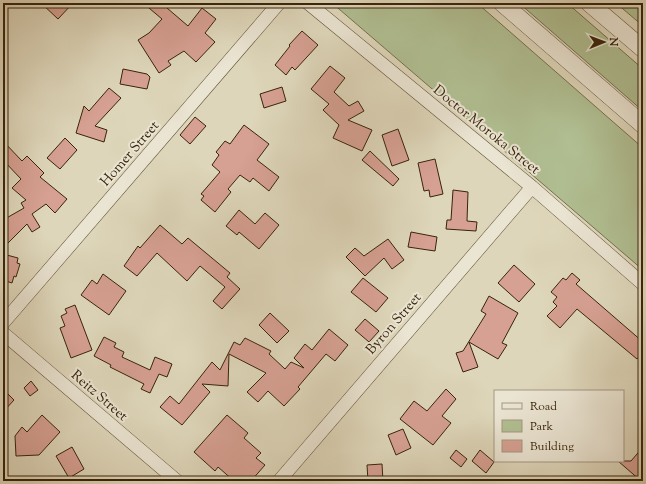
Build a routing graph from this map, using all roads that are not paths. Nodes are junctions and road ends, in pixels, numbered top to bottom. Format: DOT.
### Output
graph roads {
  1 [pos="279,3"];
  2 [pos="308,3"];
  3 [pos="502,3"];
  4 [pos="589,3"];
  5 [pos="643,49"];
  6 [pos="643,125"];
  7 [pos="532,187"];
  8 [pos="643,284"];
  9 [pos="3,323"];
  10 [pos="3,333"];
  11 [pos="177,481"];
  12 [pos="279,481"];
  1 -- 9 [label="street, Homer Street"];
  2 -- 7 [label="street, Doctor Moroka Street"];
  3 -- 6 [label="street"];
  4 -- 5 [label="street"];
  7 -- 8 [label="street, Doctor Moroka Street"];
  7 -- 12 [label="street, Byron Street"];
  10 -- 11 [label="street, Reitz Street"];
}
